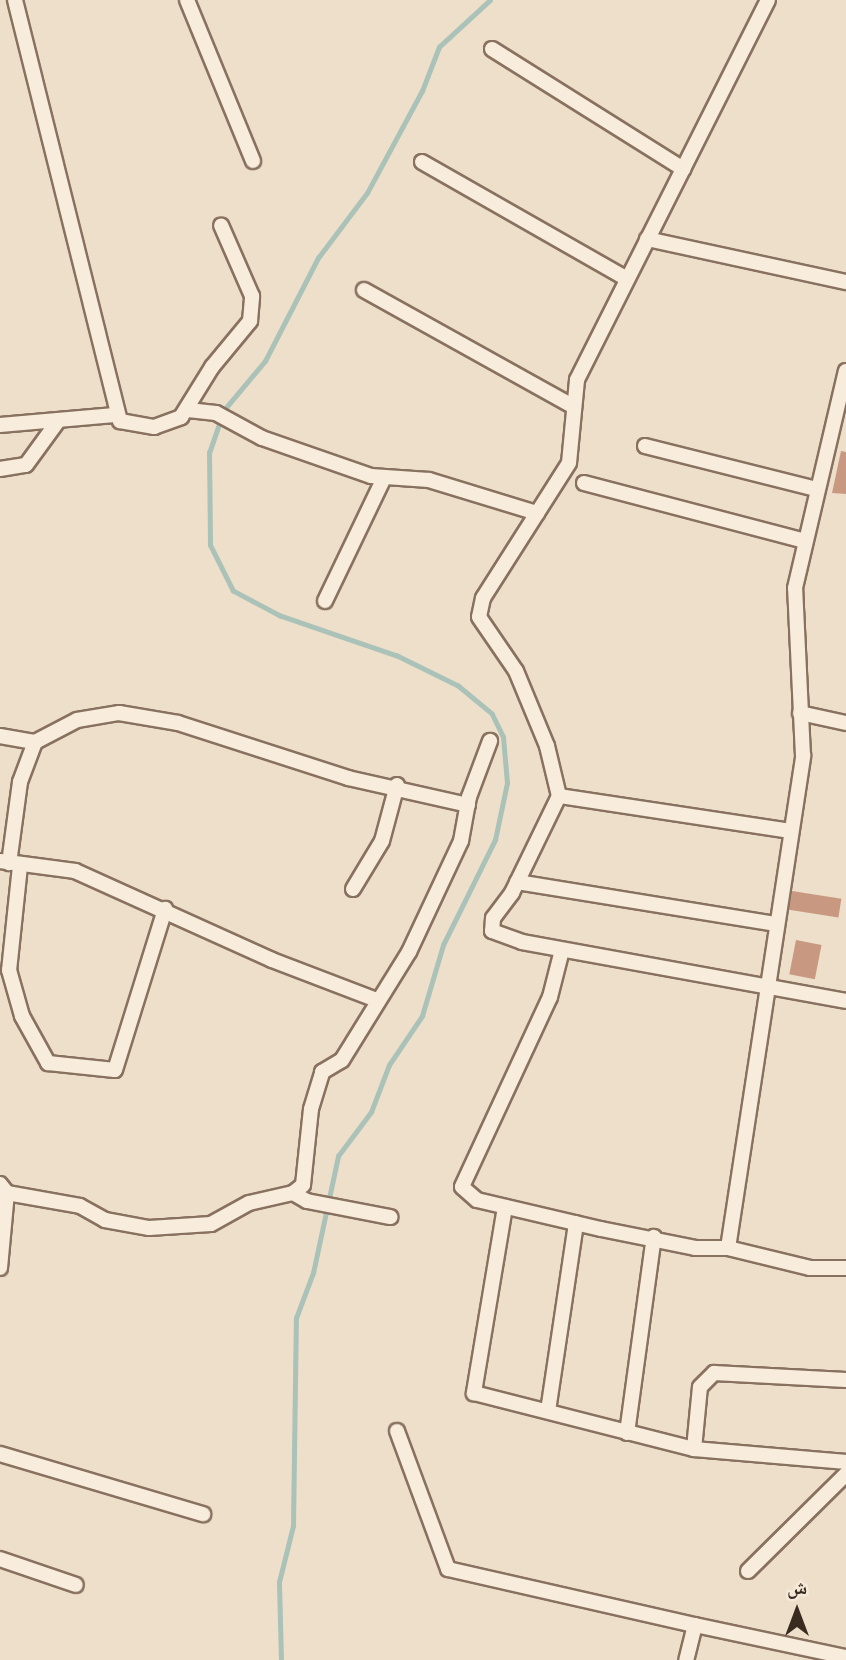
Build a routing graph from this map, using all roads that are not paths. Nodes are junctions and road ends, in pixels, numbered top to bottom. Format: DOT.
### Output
graph roads {
  1 [pos="15,0"];
  2 [pos="187,0"];
  3 [pos="768,0"];
  4 [pos="492,49"];
  5 [pos="253,161"];
  6 [pos="422,162"];
  7 [pos="683,169"];
  8 [pos="221,225"];
  9 [pos="647,239"];
  10 [pos="627,279"];
  11 [pos="846,282"];
  12 [pos="364,290"];
  13 [pos="846,371"];
  14 [pos="573,407"];
  15 [pos="188,410"];
  16 [pos="115,415"];
  17 [pos="58,421"];
  18 [pos="0,425"];
  19 [pos="645,446"];
  20 [pos="0,469"];
  21 [pos="384,478"];
  22 [pos="584,483"];
  23 [pos="816,489"];
  24 [pos="537,513"];
  25 [pos="805,541"];
  26 [pos="325,601"];
  27 [pos="800,713"];
  28 [pos="846,723"];
  29 [pos="0,736"];
  30 [pos="490,741"];
  31 [pos="35,742"];
  32 [pos="397,785"];
  33 [pos="559,796"];
  34 [pos="468,805"];
  35 [pos="790,831"];
  36 [pos="10,863"];
  37 [pos="517,881"];
  38 [pos="353,889"];
  39 [pos="165,909"];
  40 [pos="778,924"];
  41 [pos="562,950"];
  42 [pos="770,988"];
  43 [pos="377,1000"];
  44 [pos="846,1002"];
  45 [pos="3,1188"];
  46 [pos="293,1193"];
  47 [pos="505,1207"];
  48 [pos="390,1217"];
  49 [pos="576,1223"];
  50 [pos="654,1237"];
  51 [pos="728,1248"];
  52 [pos="0,1268"];
  53 [pos="846,1268"];
  54 [pos="846,1380"];
  55 [pos="548,1411"];
  56 [pos="397,1431"];
  57 [pos="627,1433"];
  58 [pos="694,1449"];
  59 [pos="0,1454"];
  60 [pos="846,1462"];
  61 [pos="846,1474"];
  62 [pos="203,1514"];
  63 [pos="0,1559"];
  64 [pos="748,1571"];
  65 [pos="76,1586"];
  66 [pos="695,1625"];
  67 [pos="846,1657"];
  68 [pos="686,1660"];
  1 -- 16 [label="street"];
  2 -- 5 [label="street"];
  3 -- 7 [label="street"];
  4 -- 7 [label="street"];
  6 -- 10 [label="street"];
  7 -- 9 [label="street"];
  8 -- 15 [label="street"];
  9 -- 10 [label="street"];
  9 -- 11 [label="street"];
  10 -- 14 [label="street"];
  12 -- 14 [label="street"];
  13 -- 23 [label="street"];
  14 -- 24 [label="street"];
  15 -- 16 [label="street"];
  15 -- 21 [label="street"];
  16 -- 17 [label="street"];
  17 -- 18 [label="street"];
  17 -- 20 [label="street"];
  19 -- 23 [label="street"];
  21 -- 24 [label="street"];
  21 -- 26 [label="street"];
  22 -- 25 [label="street"];
  23 -- 25 [label="street"];
  24 -- 33 [label="street"];
  25 -- 27 [label="street"];
  27 -- 28 [label="street"];
  27 -- 35 [label="street"];
  29 -- 31 [label="street"];
  30 -- 34 [label="street"];
  31 -- 32 [label="street"];
  31 -- 36 [label="street"];
  32 -- 34 [label="street"];
  32 -- 38 [label="street"];
  33 -- 35 [label="street"];
  33 -- 37 [label="street"];
  34 -- 43 [label="street"];
  35 -- 40 [label="street"];
  36 -- 39 [label="street"];
  36 -- 39 [label="street"];
  37 -- 40 [label="street"];
  37 -- 41 [label="street"];
  39 -- 43 [label="street"];
  40 -- 42 [label="street"];
  41 -- 42 [label="street"];
  41 -- 47 [label="street"];
  42 -- 44 [label="street"];
  42 -- 51 [label="street"];
  43 -- 46 [label="street"];
  45 -- 46 [label="street"];
  45 -- 52 [label="street"];
  46 -- 48 [label="street"];
  47 -- 49 [label="street"];
  47 -- 55 [label="street"];
  49 -- 50 [label="street"];
  49 -- 55 [label="street"];
  50 -- 51 [label="street"];
  50 -- 57 [label="street"];
  51 -- 53 [label="street"];
  54 -- 58 [label="street"];
  55 -- 57 [label="street"];
  56 -- 66 [label="street"];
  57 -- 58 [label="street"];
  58 -- 60 [label="street"];
  59 -- 62 [label="street"];
  61 -- 64 [label="street"];
  63 -- 65 [label="street"];
  66 -- 67 [label="street"];
  66 -- 68 [label="street"];
}
